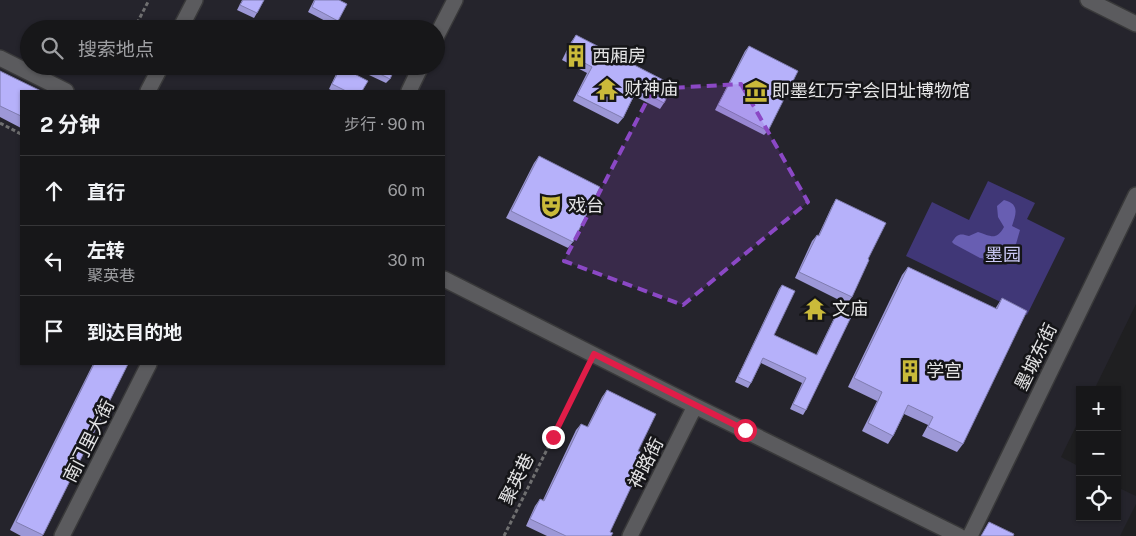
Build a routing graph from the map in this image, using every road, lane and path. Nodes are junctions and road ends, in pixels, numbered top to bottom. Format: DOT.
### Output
graph roads {
  1 [pos="149,0"];
  2 [pos="195,0"];
  3 [pos="455,0"];
  4 [pos="1088,0"];
  5 [pos="139,20"];
  6 [pos="185,20"];
  7 [pos="445,20"];
  8 [pos="1136,24"];
  9 [pos="0,58"];
  10 [pos="20,68"];
  11 [pos="34,75"];
  12 [pos="156,75"];
  13 [pos="417,75"];
  14 [pos="64,90"];
  15 [pos="149,90"];
  16 [pos="410,90"];
  17 [pos="0,123"];
  18 [pos="20,133"];
  19 [pos="1136,195"];
  20 [pos="445,280"];
  21 [pos="594,354"];
  22 [pos="148,365"];
  23 [pos="695,406"];
  24 [pos="62,536"];
  25 [pos="504,536"];
  26 [pos="630,536"];
  27 [pos="959,536"];
  28 [pos="970,536"];
  1 -- 5 [label="path"];
  2 -- 6 [label="street"];
  3 -- 7 [label="street"];
  4 -- 8 [label="street"];
  9 -- 10 [label="street"];
  11 -- 14 [label="street"];
  12 -- 15 [label="street"];
  13 -- 16 [label="street"];
  17 -- 18 [label="path"];
  19 -- 28 [label="street, 墨城东街"];
  20 -- 21 [label="street"];
  21 -- 23 [label="street"];
  21 -- 25 [label="path, 聚英巷"];
  22 -- 24 [label="street, 南门里大街"];
  23 -- 26 [label="street, 神路街"];
  23 -- 27 [label="street"];
}
